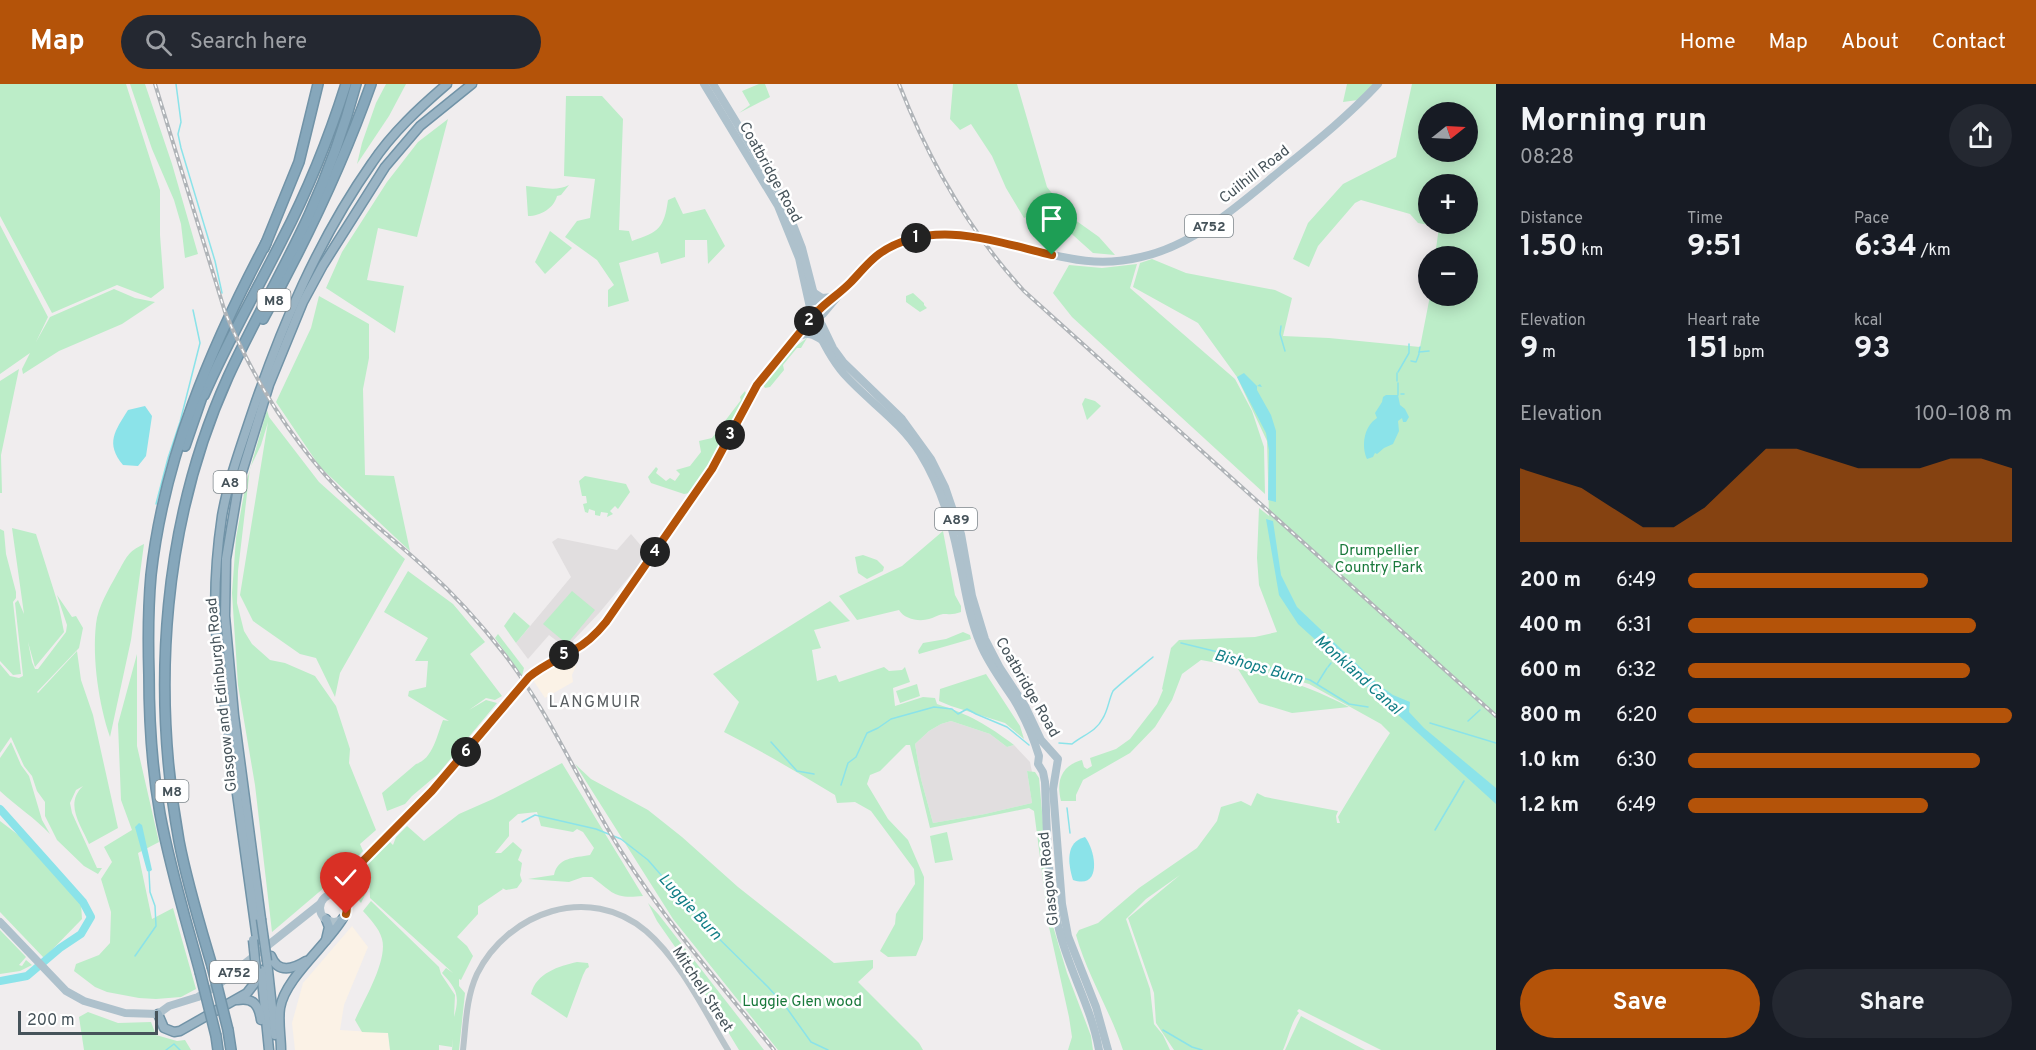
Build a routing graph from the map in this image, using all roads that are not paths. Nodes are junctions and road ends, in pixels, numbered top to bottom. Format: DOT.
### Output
graph roads {
  1 [pos="318,84"];
  2 [pos="346,84"];
  3 [pos="356,84"];
  4 [pos="447,84"];
  5 [pos="472,84"];
  6 [pos="704,84"];
  7 [pos="713,84"];
  8 [pos="1377,84"];
  9 [pos="370,88"];
  10 [pos="266,243"];
  11 [pos="278,277"];
  12 [pos="848,285"];
  13 [pos="813,291"];
  14 [pos="833,297"];
  15 [pos="816,318"];
  16 [pos="802,335"];
  17 [pos="823,341"];
  18 [pos="785,350"];
  19 [pos="200,404"];
  20 [pos="183,509"];
  21 [pos="149,666"];
  22 [pos="1050,752"];
  23 [pos="1039,756"];
  24 [pos="1055,770"];
  25 [pos="1043,772"];
  26 [pos="351,876"];
  27 [pos="330,894"];
  28 [pos="346,900"];
  29 [pos="320,904"];
  30 [pos="1058,908"];
  31 [pos="301,917"];
  32 [pos="325,918"];
  33 [pos="343,918"];
  34 [pos="0,922"];
  35 [pos="326,940"];
  36 [pos="309,959"];
  37 [pos="264,963"];
  38 [pos="1082,982"];
  39 [pos="236,1000"];
  40 [pos="158,1014"];
  41 [pos="218,1050"];
  42 [pos="231,1050"];
  43 [pos="267,1050"];
  44 [pos="277,1050"];
  45 [pos="281,1050"];
  46 [pos="463,1050"];
  47 [pos="729,1050"];
  48 [pos="1099,1050"];
  49 [pos="1107,1050"];
  1 -- 10 [label="highway, M8"];
  2 -- 19 [label="highway, M8"];
  3 -- 11 [label="highway, M8"];
  4 -- 37 [label="highway, Glasgow and Edinburgh Road / A8, bridge"];
  5 -- 37 [label="highway, Glasgow and Edinburgh Road / A8"];
  6 -- 15 [label="main road, Coatbridge Road / A89"];
  7 -- 13 [label="main road, Coatbridge Road / A89"];
  8 -- 12 [label="main road, Cuilhill Road / A752"];
  9 -- 11 [label="highway, M8"];
  9 -- 20 [label="highway, M8"];
  10 -- 19 [label="highway, M8"];
  10 -- 21 [label="highway, M8"];
  11 -- 20 [label="highway, M8"];
  12 -- 14 [label="main road, A752"];
  12 -- 15 [label="main road, A752"];
  13 -- 14 [label="main road"];
  13 -- 15 [label="main road, Coatbridge Road / A89"];
  14 -- 15 [label="main road, A752"];
  15 -- 16 [label="main road, A752"];
  15 -- 17 [label="main road, Coatbridge Road / A89"];
  15 -- 18 [label="main road, A752"];
  15 -- 22 [label="main road, Coatbridge Road / A89"];
  16 -- 17 [label="main road"];
  16 -- 18 [label="main road, A752"];
  17 -- 23 [label="main road, Coatbridge Road / A89"];
  18 -- 26 [label="main road, A752, bridge"];
  19 -- 21 [label="highway, M8"];
  20 -- 42 [label="highway, M8, bridge"];
  21 -- 41 [label="highway, M8, bridge"];
  22 -- 23 [label="main road, Coatbridge Road"];
  22 -- 24 [label="main road, Coatbridge Road / A89"];
  23 -- 25 [label="main road, Coatbridge Road / A89"];
  24 -- 25 [label="main road"];
  24 -- 30 [label="main road, Glasgow Road / A89"];
  25 -- 30 [label="main road, Glasgow Road / A89"];
  26 -- 27 [label="main road, A752"];
  26 -- 28 [label="main road, A752"];
  27 -- 28 [label="main road"];
  27 -- 29 [label="main road"];
  28 -- 33 [label="main road"];
  29 -- 31 [label="main road, A752"];
  29 -- 32 [label="main road"];
  30 -- 38 [label="main road, Glasgow Road / A89"];
  31 -- 32 [label="main road"];
  31 -- 40 [label="main road, A752"];
  32 -- 33 [label="main road"];
  32 -- 35 [label="highway"];
  33 -- 35 [label="highway"];
  34 -- 40 [label="main road, A752"];
  35 -- 36 [label="highway"];
  36 -- 37 [label="highway"];
  36 -- 45 [label="highway"];
  37 -- 39 [label="highway"];
  37 -- 43 [label="highway, Glasgow and Edinburgh Road / A8"];
  37 -- 44 [label="highway, Glasgow and Edinburgh Road / A8"];
  38 -- 48 [label="main road, Glasgow Road / A89"];
  38 -- 49 [label="main road, Glasgow Road / A89"];
  39 -- 40 [label="highway"];
  39 -- 43 [label="highway"];
  46 -- 47 [label="street, Mitchell Street"];
}
